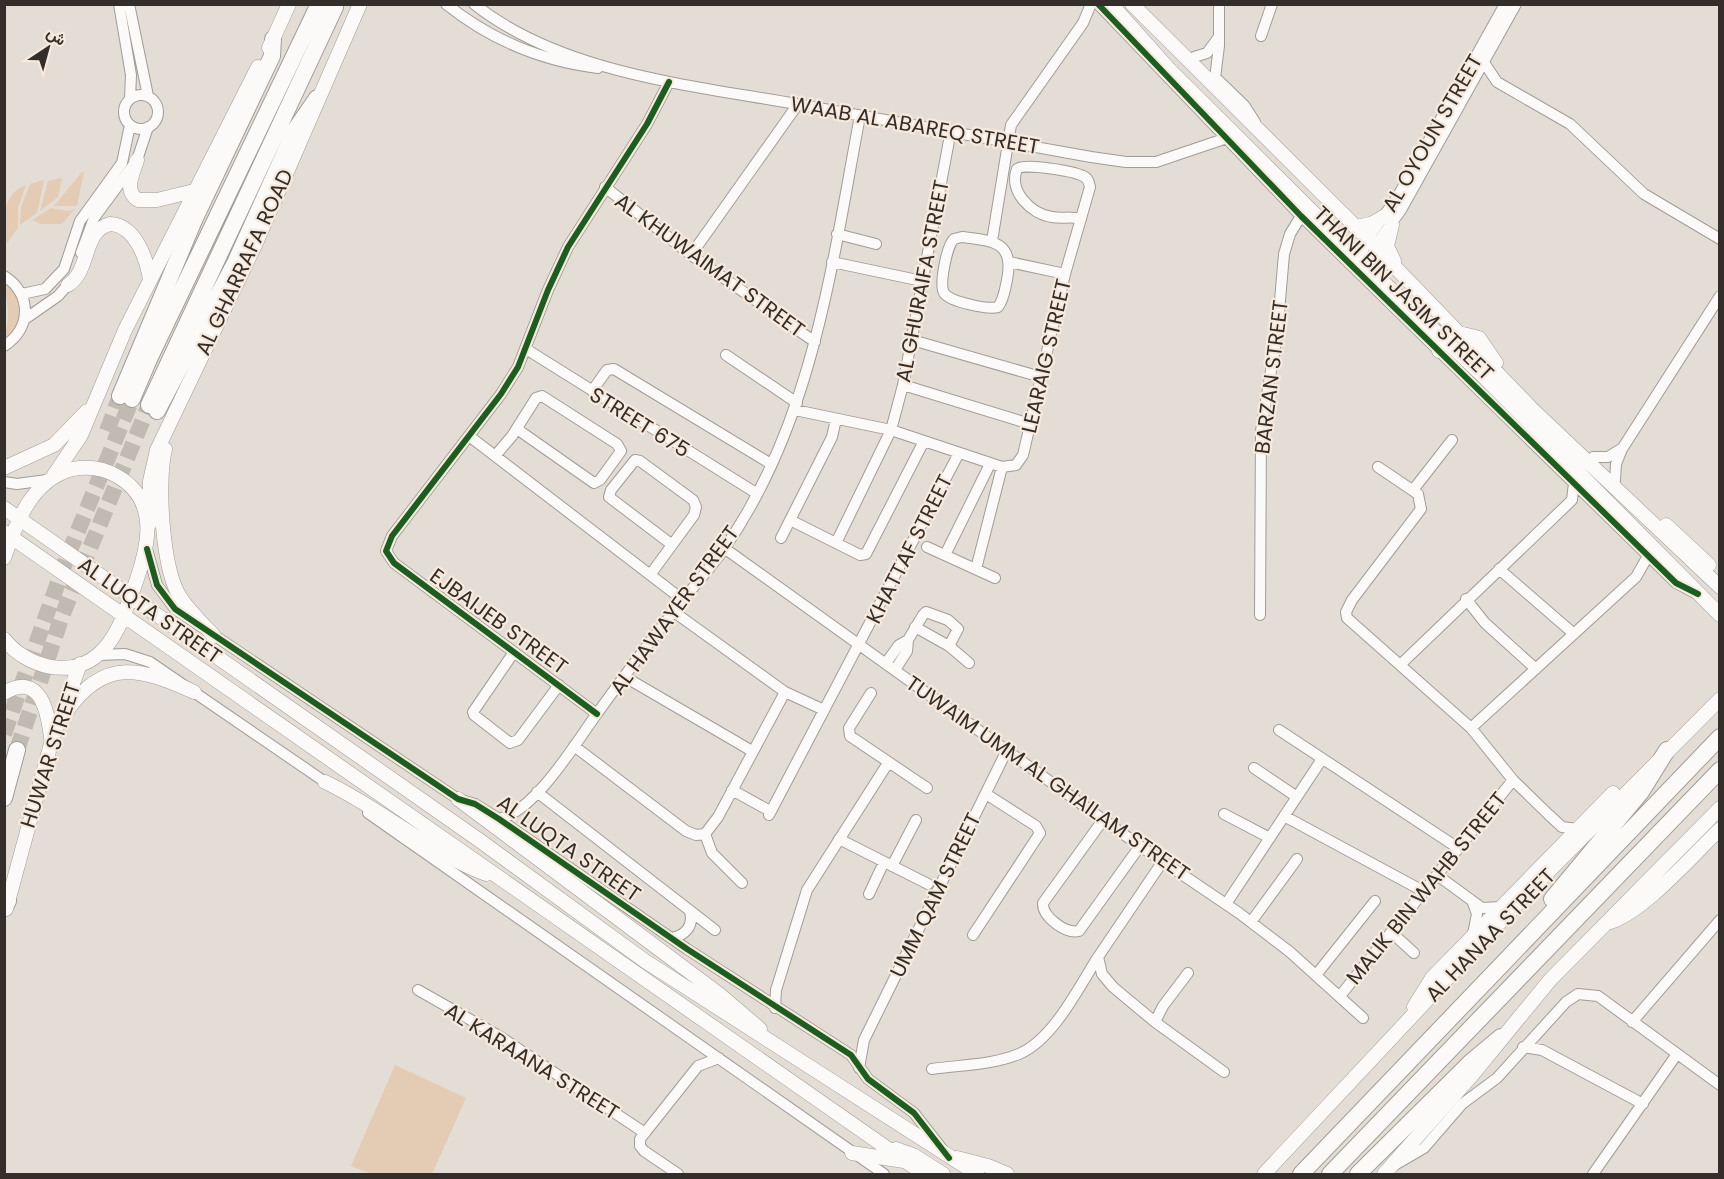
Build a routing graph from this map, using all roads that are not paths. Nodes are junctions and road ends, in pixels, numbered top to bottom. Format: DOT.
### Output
graph roads {
  1 [pos="119,4"];
  2 [pos="129,4"];
  3 [pos="289,4"];
  4 [pos="446,4"];
  5 [pos="474,4"];
  6 [pos="1091,4"];
  7 [pos="1098,4"];
  8 [pos="1132,4"];
  9 [pos="1142,4"];
  10 [pos="1219,4"];
  11 [pos="1272,4"];
  12 [pos="1505,4"];
  13 [pos="1516,4"];
  14 [pos="327,6"];
  15 [pos="358,7"];
  16 [pos="1110,10"];
  17 [pos="1083,23"];
  18 [pos="1124,34"];
  19 [pos="1140,36"];
  20 [pos="1261,36"];
  21 [pos="1218,37"];
  22 [pos="273,39"];
  23 [pos="1194,57"];
  24 [pos="1485,64"];
  25 [pos="620,70"];
  26 [pos="1215,78"];
  27 [pos="669,82"];
  28 [pos="1497,82"];
  29 [pos="1473,85"];
  30 [pos="148,96"];
  31 [pos="130,98"];
  32 [pos="317,98"];
  33 [pos="1200,100"];
  34 [pos="798,104"];
  35 [pos="860,116"];
  36 [pos="130,125"];
  37 [pos="148,128"];
  38 [pos="1218,128"];
  39 [pos="1257,128"];
  40 [pos="951,130"];
  41 [pos="1227,138"];
  42 [pos="1008,142"];
  43 [pos="1210,144"];
  44 [pos="1091,157"];
  45 [pos="137,160"];
  46 [pos="1086,178"];
  47 [pos="1293,180"];
  48 [pos="1001,184"];
  49 [pos="1014,185"];
  50 [pos="605,187"];
  51 [pos="194,191"];
  52 [pos="1300,216"];
  53 [pos="1081,219"];
  54 [pos="1388,221"];
  55 [pos="1351,223"];
  56 [pos="837,234"];
  57 [pos="1719,239"];
  58 [pos="992,241"];
  59 [pos="876,244"];
  60 [pos="1367,249"];
  61 [pos="691,255"];
  62 [pos="832,262"];
  63 [pos="1009,262"];
  64 [pos="1065,274"];
  65 [pos="4,276"];
  66 [pos="150,280"];
  67 [pos="1381,280"];
  68 [pos="922,281"];
  69 [pos="1408,281"];
  70 [pos="69,285"];
  71 [pos="22,294"];
  72 [pos="1719,296"];
  73 [pos="1716,312"];
  74 [pos="1439,316"];
  75 [pos="25,319"];
  76 [pos="1434,330"];
  77 [pos="1455,332"];
  78 [pos="912,340"];
  79 [pos="815,342"];
  80 [pos="4,346"];
  81 [pos="526,349"];
  82 [pos="1439,351"];
  83 [pos="726,355"];
  84 [pos="1464,375"];
  85 [pos="1483,376"];
  86 [pos="1041,377"];
  87 [pos="903,385"];
  88 [pos="592,392"];
  89 [pos="94,402"];
  90 [pos="796,407"];
  91 [pos="160,409"];
  92 [pos="836,419"];
  93 [pos="1030,424"];
  94 [pos="891,430"];
  95 [pos="514,433"];
  96 [pos="469,436"];
  97 [pos="1452,440"];
  98 [pos="924,441"];
  99 [pos="1622,449"];
  100 [pos="958,453"];
  101 [pos="1593,457"];
  102 [pos="497,458"];
  103 [pos="772,462"];
  104 [pos="990,464"];
  105 [pos="1002,467"];
  106 [pos="1378,467"];
  107 [pos="4,468"];
  108 [pos="50,477"];
  109 [pos="1616,480"];
  110 [pos="4,482"];
  111 [pos="1574,483"];
  112 [pos="980,486"];
  113 [pos="1413,490"];
  114 [pos="996,491"];
  115 [pos="756,493"];
  116 [pos="1591,499"];
  117 [pos="1572,500"];
  118 [pos="4,508"];
  119 [pos="19,519"];
  120 [pos="790,520"];
  121 [pos="149,525"];
  122 [pos="8,534"];
  123 [pos="781,538"];
  124 [pos="836,543"];
  125 [pos="927,546"];
  126 [pos="724,548"];
  127 [pos="147,549"];
  128 [pos="667,549"];
  129 [pos="945,555"];
  130 [pos="1648,555"];
  131 [pos="4,558"];
  132 [pos="1657,564"];
  133 [pos="976,569"];
  134 [pos="1499,569"];
  135 [pos="1642,569"];
  136 [pos="648,574"];
  137 [pos="1719,574"];
  138 [pos="995,578"];
  139 [pos="1719,587"];
  140 [pos="1698,594"];
  141 [pos="131,597"];
  142 [pos="1466,599"];
  143 [pos="683,600"];
  144 [pos="674,612"];
  145 [pos="1260,615"];
  146 [pos="1719,615"];
  147 [pos="124,616"];
  148 [pos="915,627"];
  149 [pos="1574,634"];
  150 [pos="214,636"];
  151 [pos="4,639"];
  152 [pos="860,645"];
  153 [pos="950,646"];
  154 [pos="514,652"];
  155 [pos="99,655"];
  156 [pos="969,663"];
  157 [pos="80,664"];
  158 [pos="1400,665"];
  159 [pos="890,666"];
  160 [pos="1536,669"];
  161 [pos="625,677"];
  162 [pos="559,685"];
  163 [pos="1719,689"];
  164 [pos="194,692"];
  165 [pos="784,692"];
  166 [pos="4,693"];
  167 [pos="871,693"];
  168 [pos="1719,699"];
  169 [pos="824,710"];
  170 [pos="597,714"];
  171 [pos="59,722"];
  172 [pos="1471,728"];
  173 [pos="1279,730"];
  174 [pos="1719,737"];
  175 [pos="52,740"];
  176 [pos="574,746"];
  177 [pos="17,750"];
  178 [pos="1007,750"];
  179 [pos="1667,750"];
  180 [pos="752,751"];
  181 [pos="1322,759"];
  182 [pos="888,763"];
  183 [pos="1254,768"];
  184 [pos="1719,770"];
  185 [pos="1513,780"];
  186 [pos="325,782"];
  187 [pos="927,788"];
  188 [pos="732,790"];
  189 [pos="537,792"];
  190 [pos="986,794"];
  191 [pos="1297,797"];
  192 [pos="4,798"];
  193 [pos="458,799"];
  194 [pos="524,807"];
  195 [pos="1719,808"];
  196 [pos="1224,814"];
  197 [pos="1284,816"];
  198 [pos="499,819"];
  199 [pos="916,820"];
  200 [pos="1103,820"];
  201 [pos="1577,829"];
  202 [pos="1719,829"];
  203 [pos="700,834"];
  204 [pos="1270,838"];
  205 [pos="839,839"];
  206 [pos="528,840"];
  207 [pos="1140,846"];
  208 [pos="1458,848"];
  209 [pos="1297,859"];
  210 [pos="1163,861"];
  211 [pos="888,864"];
  212 [pos="548,866"];
  213 [pos="1437,875"];
  214 [pos="503,879"];
  215 [pos="742,883"];
  216 [pos="928,884"];
  217 [pos="1423,891"];
  218 [pos="869,894"];
  219 [pos="1375,901"];
  220 [pos="1473,903"];
  221 [pos="1227,904"];
  222 [pos="1501,907"];
  223 [pos="6,908"];
  224 [pos="690,912"];
  225 [pos="1550,912"];
  226 [pos="1719,920"];
  227 [pos="702,921"];
  228 [pos="1251,922"];
  229 [pos="1602,925"];
  230 [pos="689,930"];
  231 [pos="715,930"];
  232 [pos="1390,932"];
  233 [pos="973,935"];
  234 [pos="1472,937"];
  235 [pos="671,938"];
  236 [pos="687,949"];
  237 [pos="1414,953"];
  238 [pos="1098,957"];
  239 [pos="1188,973"];
  240 [pos="1316,975"];
  241 [pos="777,986"];
  242 [pos="418,990"];
  243 [pos="1340,996"];
  244 [pos="760,998"];
  245 [pos="775,1008"];
  246 [pos="1364,1018"];
  247 [pos="1409,1019"];
  248 [pos="1152,1020"];
  249 [pos="1632,1022"];
  250 [pos="1540,1028"];
  251 [pos="1501,1037"];
  252 [pos="864,1040"];
  253 [pos="698,1042"];
  254 [pos="1523,1047"];
  255 [pos="781,1049"];
  256 [pos="841,1049"];
  257 [pos="1548,1052"];
  258 [pos="1677,1054"];
  259 [pos="719,1058"];
  260 [pos="698,1066"];
  261 [pos="859,1068"];
  262 [pos="932,1069"];
  263 [pos="1224,1072"];
  264 [pos="1719,1085"];
  265 [pos="1643,1104"];
  266 [pos="645,1133"];
  267 [pos="880,1143"];
  268 [pos="852,1153"];
  269 [pos="949,1158"];
  270 [pos="906,1162"];
  271 [pos="1388,1170"];
  272 [pos="678,1174"];
  273 [pos="884,1174"];
  274 [pos="924,1174"];
  275 [pos="943,1174"];
  276 [pos="977,1174"];
  277 [pos="1008,1174"];
  278 [pos="1266,1174"];
  279 [pos="1301,1174"];
  280 [pos="1330,1174"];
  281 [pos="1358,1174"];
  282 [pos="1593,1174"];
  1 -- 31 [label="street"];
  2 -- 30 [label="street"];
  3 -- 22 [label="main road"];
  4 -- 25 [label="street, WAAB AL ABAREQ STREET"];
  5 -- 25 [label="street, WAAB AL ABAREQ STREET"];
  6 -- 17 [label="street"];
  7 -- 16 [label="street, THANI BIN JASIM STREET"];
  8 -- 39 [label="main road, THANI BIN JASIM STREET"];
  9 -- 23 [label="street, THANI BIN JASIM STREET"];
  10 -- 21 [label="street"];
  11 -- 20 [label="street"];
  12 -- 54 [label="street, AL OYOUN STREET"];
  13 -- 24 [label="street, AL OYOUN STREET"];
  14 -- 22 [label="highway, AL GHARRAFA ROAD"];
  14 -- 91 [label="highway, AL GHARRAFA ROAD"];
  15 -- 32 [label="main road"];
  16 -- 17 [label="street"];
  16 -- 18 [label="street, THANI BIN JASIM STREET"];
  16 -- 19 [label="main road, THANI BIN JASIM STREET"];
  17 -- 42 [label="street"];
  18 -- 19 [label="main road"];
  18 -- 38 [label="street, THANI BIN JASIM STREET"];
  19 -- 33 [label="main road, THANI BIN JASIM STREET"];
  21 -- 23 [label="street"];
  21 -- 26 [label="street"];
  22 -- 51 [label="main road"];
  23 -- 26 [label="street, THANI BIN JASIM STREET"];
  24 -- 28 [label="street"];
  24 -- 29 [label="street, AL OYOUN STREET"];
  25 -- 27 [label="street, WAAB AL ABAREQ STREET"];
  26 -- 39 [label="street, THANI BIN JASIM STREET"];
  27 -- 34 [label="street, WAAB AL ABAREQ STREET"];
  27 -- 50 [label="street"];
  28 -- 29 [label="street"];
  28 -- 57 [label="street"];
  29 -- 54 [label="street, AL OYOUN STREET"];
  30 -- 31 [label="street"];
  30 -- 37 [label="street"];
  31 -- 36 [label="street"];
  32 -- 91 [label="highway"];
  33 -- 47 [label="main road"];
  33 -- 60 [label="main road, THANI BIN JASIM STREET"];
  34 -- 35 [label="street, WAAB AL ABAREQ STREET"];
  34 -- 61 [label="street"];
  35 -- 40 [label="street, WAAB AL ABAREQ STREET"];
  35 -- 56 [label="street, AL HAWAYER STREET"];
  36 -- 37 [label="street"];
  36 -- 71 [label="street"];
  37 -- 45 [label="street"];
  38 -- 41 [label="street, THANI BIN JASIM STREET"];
  38 -- 43 [label="street"];
  39 -- 55 [label="main road, THANI BIN JASIM STREET"];
  40 -- 42 [label="street, WAAB AL ABAREQ STREET"];
  40 -- 68 [label="street, AL GHURAIFA STREET"];
  41 -- 43 [label="street, WAAB AL ABAREQ STREET"];
  41 -- 52 [label="street, THANI BIN JASIM STREET"];
  42 -- 44 [label="street, WAAB AL ABAREQ STREET"];
  42 -- 48 [label="street"];
  43 -- 44 [label="street, WAAB AL ABAREQ STREET"];
  44 -- 46 [label="street, LEARAIG STREET"];
  45 -- 51 [label="main road"];
  45 -- 70 [label="street"];
  46 -- 49 [label="street"];
  46 -- 53 [label="street, LEARAIG STREET"];
  47 -- 55 [label="main road"];
  47 -- 60 [label="main road"];
  48 -- 49 [label="street"];
  48 -- 58 [label="street"];
  49 -- 53 [label="street"];
  50 -- 61 [label="street, AL KHUWAIMAT STREET"];
  50 -- 81 [label="street"];
  51 -- 66 [label="main road"];
  52 -- 82 [label="street, THANI BIN JASIM STREET"];
  52 -- 145 [label="street, BARZAN STREET"];
  53 -- 64 [label="street, LEARAIG STREET"];
  54 -- 55 [label="main road"];
  54 -- 60 [label="street, AL OYOUN STREET"];
  54 -- 74 [label="main road"];
  55 -- 60 [label="main road, THANI BIN JASIM STREET"];
  56 -- 59 [label="street"];
  56 -- 62 [label="street, AL HAWAYER STREET"];
  58 -- 63 [label="street"];
  58 -- 63 [label="street"];
  60 -- 67 [label="main road, THANI BIN JASIM STREET"];
  60 -- 69 [label="main road, THANI BIN JASIM STREET"];
  61 -- 79 [label="street, AL KHUWAIMAT STREET"];
  62 -- 68 [label="street"];
  62 -- 79 [label="street, AL HAWAYER STREET"];
  63 -- 64 [label="street"];
  64 -- 86 [label="street, LEARAIG STREET"];
  65 -- 71 [label="street"];
  66 -- 70 [label="main road"];
  66 -- 89 [label="main road"];
  67 -- 69 [label="main road"];
  67 -- 76 [label="main road, THANI BIN JASIM STREET"];
  68 -- 78 [label="street, AL GHURAIFA STREET"];
  69 -- 74 [label="main road, THANI BIN JASIM STREET"];
  70 -- 75 [label="street"];
  71 -- 75 [label="street"];
  72 -- 73 [label="street"];
  73 -- 99 [label="street"];
  74 -- 77 [label="main road, THANI BIN JASIM STREET"];
  75 -- 80 [label="street"];
  76 -- 82 [label="main road"];
  76 -- 85 [label="main road, THANI BIN JASIM STREET"];
  77 -- 101 [label="main road, THANI BIN JASIM STREET"];
  77 -- 139 [label="main road"];
  78 -- 86 [label="street"];
  78 -- 87 [label="street, AL GHURAIFA STREET"];
  79 -- 90 [label="street, AL HAWAYER STREET"];
  81 -- 88 [label="street, STREET 675"];
  81 -- 96 [label="street"];
  82 -- 84 [label="street, THANI BIN JASIM STREET"];
  83 -- 90 [label="street"];
  84 -- 85 [label="main road"];
  84 -- 111 [label="street, THANI BIN JASIM STREET"];
  85 -- 140 [label="main road, THANI BIN JASIM STREET"];
  86 -- 93 [label="street, LEARAIG STREET"];
  87 -- 93 [label="street"];
  87 -- 94 [label="street, AL GHURAIFA STREET"];
  88 -- 103 [label="street"];
  88 -- 115 [label="street, STREET 675"];
  89 -- 107 [label="main road"];
  89 -- 108 [label="main road"];
  90 -- 92 [label="street"];
  90 -- 103 [label="street, AL HAWAYER STREET"];
  91 -- 121 [label="main road, AL GHARRAFA ROAD"];
  91 -- 150 [label="main road"];
  92 -- 94 [label="street"];
  92 -- 120 [label="street"];
  93 -- 105 [label="street, LEARAIG STREET"];
  94 -- 98 [label="street"];
  94 -- 124 [label="street, AL GHURAIFA STREET"];
  95 -- 95 [label="street"];
  95 -- 102 [label="street"];
  96 -- 102 [label="street"];
  96 -- 154 [label="street, EJBAIJEB STREET"];
  97 -- 113 [label="street"];
  98 -- 100 [label="street"];
  98 -- 124 [label="street"];
  99 -- 101 [label="street"];
  99 -- 109 [label="street"];
  100 -- 104 [label="street"];
  100 -- 152 [label="street, KHATTAF STREET"];
  101 -- 109 [label="main road, THANI BIN JASIM STREET"];
  102 -- 136 [label="street"];
  103 -- 115 [label="street, AL HAWAYER STREET"];
  104 -- 105 [label="street"];
  104 -- 112 [label="street"];
  105 -- 114 [label="street"];
  106 -- 113 [label="street"];
  108 -- 110 [label="street"];
  108 -- 119 [label="main road"];
  108 -- 121 [label="main road"];
  109 -- 137 [label="main road, THANI BIN JASIM STREET"];
  111 -- 116 [label="street, THANI BIN JASIM STREET"];
  111 -- 117 [label="street"];
  112 -- 114 [label="street"];
  112 -- 129 [label="street"];
  113 -- 158 [label="street"];
  114 -- 133 [label="street"];
  115 -- 126 [label="street, AL HAWAYER STREET"];
  116 -- 117 [label="street"];
  116 -- 130 [label="street, THANI BIN JASIM STREET"];
  117 -- 134 [label="street"];
  118 -- 119 [label="main road, AL LUQTA STREET"];
  119 -- 122 [label="main road"];
  119 -- 141 [label="main road, AL LUQTA STREET"];
  120 -- 123 [label="street"];
  120 -- 124 [label="street"];
  121 -- 127 [label="main road, AL GHARRAFA ROAD"];
  122 -- 131 [label="main road"];
  122 -- 147 [label="main road, AL LUQTA STREET"];
  125 -- 129 [label="street"];
  126 -- 143 [label="street, AL HAWAYER STREET"];
  126 -- 152 [label="street, TUWAIM UMM AL GHAILAM STREET"];
  127 -- 141 [label="main road, AL GHARRAFA ROAD"];
  127 -- 150 [label="street, AL LUQTA STREET"];
  128 -- 128 [label="street"];
  128 -- 136 [label="street"];
  129 -- 133 [label="street"];
  130 -- 132 [label="street, THANI BIN JASIM STREET"];
  130 -- 135 [label="street"];
  132 -- 135 [label="street"];
  132 -- 140 [label="street, THANI BIN JASIM STREET"];
  133 -- 138 [label="street"];
  134 -- 142 [label="street"];
  134 -- 149 [label="street"];
  135 -- 149 [label="street"];
  136 -- 143 [label="street"];
  140 -- 146 [label="main road, THANI BIN JASIM STREET"];
  141 -- 147 [label="main road, AL GHARRAFA ROAD"];
  141 -- 255 [label="main road, AL LUQTA STREET"];
  142 -- 158 [label="street"];
  142 -- 160 [label="street"];
  143 -- 144 [label="street, AL HAWAYER STREET"];
  144 -- 161 [label="street, AL HAWAYER STREET"];
  144 -- 165 [label="street"];
  147 -- 155 [label="main road, AL GHARRAFA ROAD"];
  147 -- 214 [label="main road, AL LUQTA STREET"];
  148 -- 153 [label="street"];
  148 -- 153 [label="street"];
  148 -- 159 [label="street"];
  149 -- 160 [label="street"];
  150 -- 193 [label="street, AL LUQTA STREET"];
  151 -- 157 [label="main road"];
  152 -- 159 [label="street, TUWAIM UMM AL GHAILAM STREET"];
  152 -- 169 [label="street, KHATTAF STREET"];
  153 -- 156 [label="street"];
  154 -- 162 [label="street, EJBAIJEB STREET"];
  154 -- 162 [label="street"];
  155 -- 157 [label="main road"];
  155 -- 164 [label="street, AL LUQTA STREET"];
  157 -- 171 [label="main road, HUWAR STREET"];
  158 -- 172 [label="street"];
  159 -- 178 [label="street, TUWAIM UMM AL GHAILAM STREET"];
  160 -- 172 [label="street"];
  161 -- 170 [label="street, AL HAWAYER STREET"];
  161 -- 180 [label="street"];
  162 -- 170 [label="street, EJBAIJEB STREET"];
  163 -- 201 [label="main road"];
  164 -- 171 [label="main road"];
  164 -- 186 [label="street, AL LUQTA STREET"];
  165 -- 169 [label="street"];
  165 -- 180 [label="street"];
  166 -- 175 [label="main road"];
  167 -- 182 [label="street"];
  168 -- 179 [label="main road, AL HANAA STREET"];
  169 -- 188 [label="street, KHATTAF STREET"];
  170 -- 176 [label="street, AL HAWAYER STREET"];
  171 -- 175 [label="main road, HUWAR STREET"];
  172 -- 185 [label="street"];
  173 -- 181 [label="street"];
  174 -- 225 [label="highway, AL HANAA STREET"];
  175 -- 223 [label="main road, HUWAR STREET"];
  176 -- 189 [label="street, AL HAWAYER STREET"];
  176 -- 203 [label="street"];
  177 -- 192 [label="highway, HUWAR STREET"];
  178 -- 190 [label="street, UMM QAM STREET"];
  178 -- 200 [label="street, TUWAIM UMM AL GHAILAM STREET"];
  179 -- 225 [label="highway"];
  179 -- 247 [label="main road, AL HANAA STREET"];
  180 -- 188 [label="street"];
  181 -- 191 [label="street"];
  181 -- 208 [label="street"];
  182 -- 187 [label="street"];
  182 -- 205 [label="street"];
  183 -- 191 [label="street"];
  184 -- 280 [label="highway"];
  185 -- 201 [label="street"];
  185 -- 208 [label="street, MALIK BIN WAHB STREET"];
  186 -- 214 [label="main road"];
  186 -- 253 [label="street, AL LUQTA STREET"];
  188 -- 203 [label="street"];
  189 -- 194 [label="street, AL HAWAYER STREET"];
  189 -- 224 [label="street"];
  190 -- 233 [label="street"];
  190 -- 252 [label="street, UMM QAM STREET"];
  191 -- 197 [label="street"];
  193 -- 198 [label="street, AL LUQTA STREET"];
  193 -- 212 [label="main road"];
  194 -- 198 [label="street, AL HAWAYER STREET"];
  194 -- 206 [label="street"];
  195 -- 229 [label="main road"];
  196 -- 204 [label="street"];
  197 -- 204 [label="street"];
  197 -- 217 [label="street"];
  198 -- 206 [label="street, AL LUQTA STREET"];
  199 -- 211 [label="street"];
  200 -- 207 [label="street, TUWAIM UMM AL GHAILAM STREET"];
  200 -- 207 [label="street"];
  201 -- 222 [label="main road"];
  202 -- 229 [label="main road"];
  203 -- 215 [label="street"];
  204 -- 221 [label="street"];
  205 -- 211 [label="street"];
  205 -- 241 [label="street"];
  206 -- 212 [label="main road"];
  206 -- 235 [label="street, AL LUQTA STREET"];
  207 -- 210 [label="street, TUWAIM UMM AL GHAILAM STREET"];
  208 -- 213 [label="street, MALIK BIN WAHB STREET"];
  209 -- 228 [label="street"];
  210 -- 221 [label="street, TUWAIM UMM AL GHAILAM STREET"];
  210 -- 238 [label="street"];
  211 -- 216 [label="street"];
  211 -- 218 [label="street"];
  212 -- 255 [label="main road"];
  213 -- 217 [label="street, MALIK BIN WAHB STREET"];
  213 -- 220 [label="street"];
  214 -- 267 [label="main road, AL LUQTA STREET"];
  217 -- 232 [label="street, MALIK BIN WAHB STREET"];
  219 -- 240 [label="street"];
  220 -- 222 [label="street"];
  220 -- 234 [label="street"];
  221 -- 228 [label="street, TUWAIM UMM AL GHAILAM STREET"];
  222 -- 234 [label="main road"];
  224 -- 227 [label="street"];
  224 -- 230 [label="street"];
  225 -- 279 [label="highway, AL HANAA STREET"];
  226 -- 249 [label="street"];
  227 -- 230 [label="street"];
  227 -- 231 [label="street"];
  228 -- 240 [label="street, TUWAIM UMM AL GHAILAM STREET"];
  229 -- 251 [label="main road"];
  230 -- 235 [label="street"];
  230 -- 236 [label="street"];
  232 -- 237 [label="street"];
  232 -- 243 [label="street, MALIK BIN WAHB STREET"];
  234 -- 247 [label="main road"];
  235 -- 236 [label="street, AL LUQTA STREET"];
  236 -- 244 [label="street, AL LUQTA STREET"];
  238 -- 248 [label="street"];
  238 -- 262 [label="street"];
  239 -- 248 [label="street"];
  240 -- 243 [label="street, TUWAIM UMM AL GHAILAM STREET"];
  241 -- 244 [label="street"];
  241 -- 245 [label="street"];
  242 -- 266 [label="street, AL KARAANA STREET"];
  243 -- 246 [label="street, TUWAIM UMM AL GHAILAM STREET"];
  244 -- 245 [label="street, AL LUQTA STREET"];
  245 -- 256 [label="street, AL LUQTA STREET"];
  247 -- 278 [label="main road, AL HANAA STREET"];
  248 -- 263 [label="street"];
  249 -- 250 [label="street"];
  249 -- 258 [label="street"];
  250 -- 254 [label="street"];
  250 -- 257 [label="street"];
  251 -- 271 [label="main road"];
  251 -- 281 [label="highway"];
  252 -- 256 [label="street"];
  252 -- 261 [label="street, UMM QAM STREET"];
  253 -- 259 [label="street, AL LUQTA STREET"];
  253 -- 260 [label="street"];
  254 -- 257 [label="street"];
  254 -- 271 [label="street"];
  255 -- 269 [label="main road, AL LUQTA STREET"];
  256 -- 261 [label="street, AL LUQTA STREET"];
  257 -- 265 [label="street"];
  258 -- 264 [label="street"];
  258 -- 265 [label="street"];
  259 -- 260 [label="street"];
  259 -- 268 [label="street, AL LUQTA STREET"];
  260 -- 266 [label="street"];
  261 -- 269 [label="street, AL LUQTA STREET"];
  265 -- 282 [label="street"];
  266 -- 272 [label="street"];
  267 -- 270 [label="main road, AL LUQTA STREET"];
  267 -- 275 [label="main road"];
  268 -- 270 [label="main road"];
  268 -- 273 [label="street, AL LUQTA STREET"];
  269 -- 276 [label="main road, AL LUQTA STREET"];
  269 -- 277 [label="main road"];
  270 -- 274 [label="main road, AL LUQTA STREET"];
}
